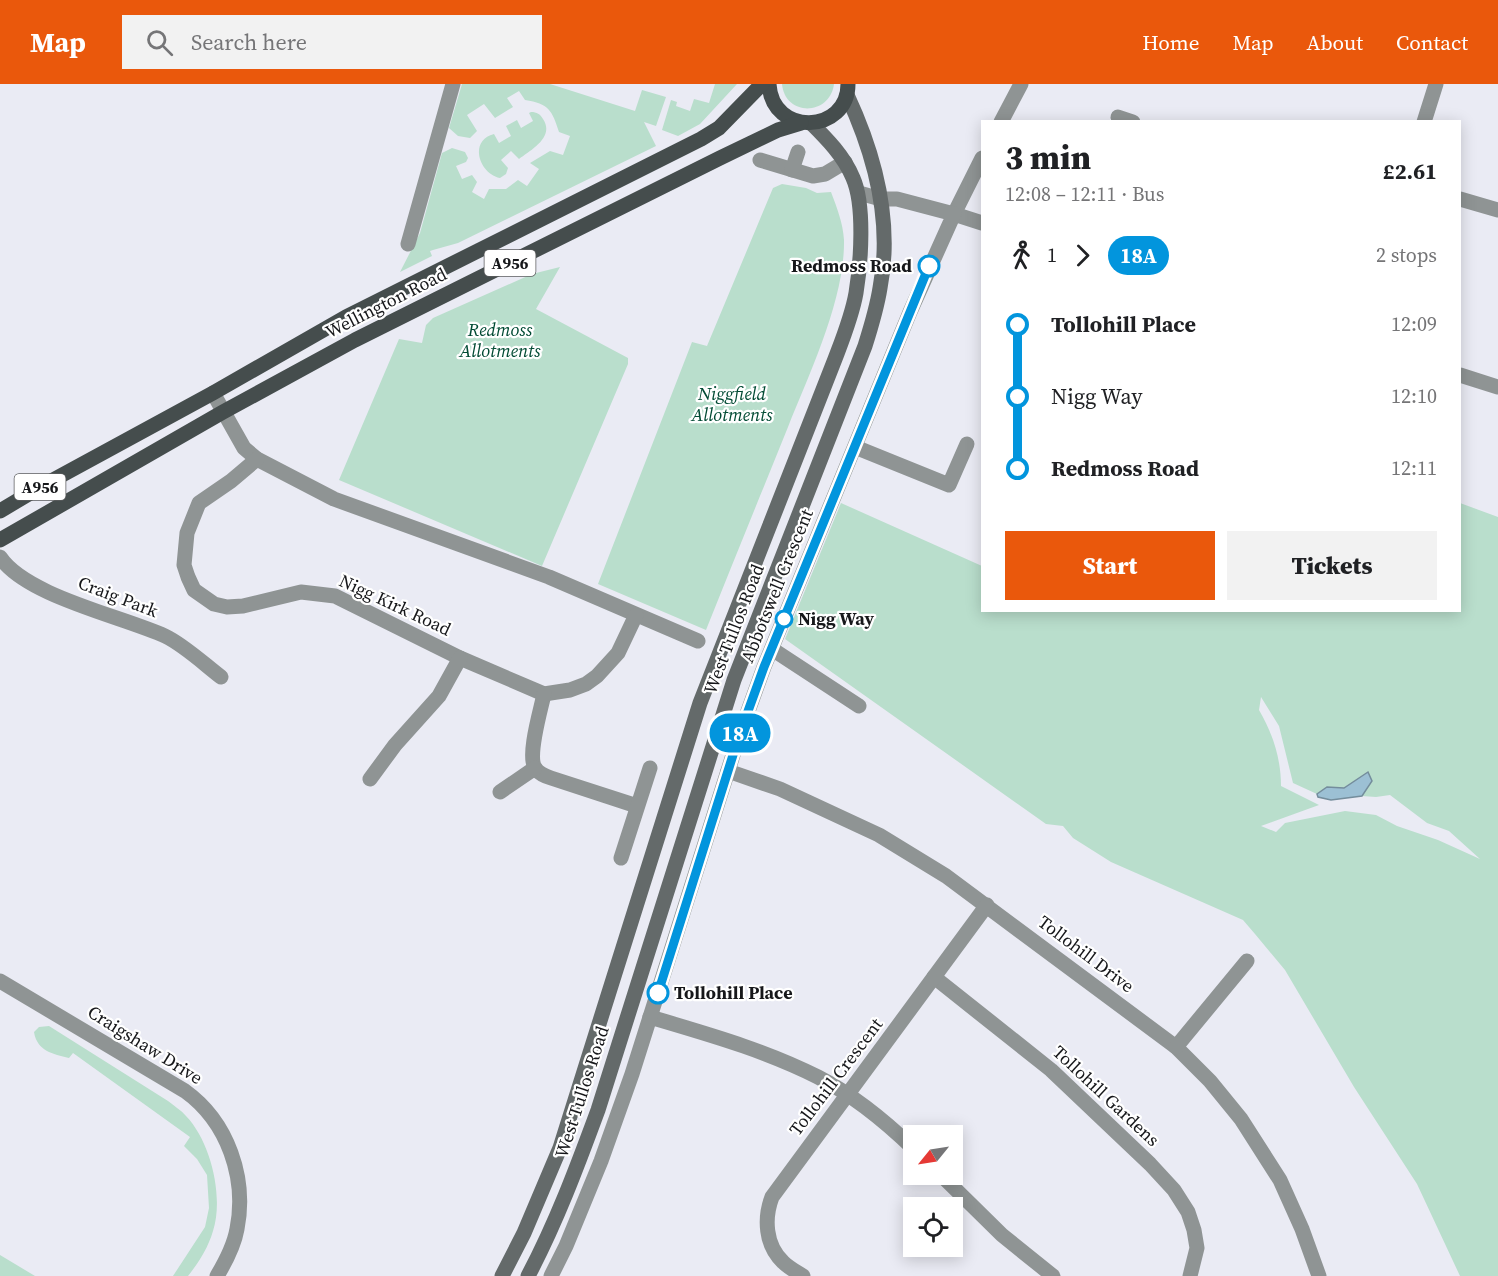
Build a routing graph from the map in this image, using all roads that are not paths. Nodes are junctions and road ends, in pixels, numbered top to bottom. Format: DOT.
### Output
graph roads {
  1 [pos="453,84"];
  2 [pos="762,84"];
  3 [pos="769,84"];
  4 [pos="1021,84"];
  5 [pos="1436,84"];
  6 [pos="850,89"];
  7 [pos="1002,120"];
  8 [pos="1425,120"];
  9 [pos="806,123"];
  10 [pos="798,152"];
  11 [pos="760,160"];
  12 [pos="981,160"];
  13 [pos="845,162"];
  14 [pos="792,170"];
  15 [pos="859,193"];
  16 [pos="881,199"];
  17 [pos="1461,199"];
  18 [pos="1498,210"];
  19 [pos="954,214"];
  20 [pos="981,223"];
  21 [pos="408,244"];
  22 [pos="1461,375"];
  23 [pos="1498,387"];
  24 [pos="213,393"];
  25 [pos="223,412"];
  26 [pos="967,444"];
  27 [pos="855,447"];
  28 [pos="256,459"];
  29 [pos="0,511"];
  30 [pos="0,540"];
  31 [pos="0,557"];
  32 [pos="636,615"];
  33 [pos="698,640"];
  34 [pos="772,649"];
  35 [pos="460,658"];
  36 [pos="221,677"];
  37 [pos="544,694"];
  38 [pos="859,706"];
  39 [pos="536,768"];
  40 [pos="650,768"];
  41 [pos="728,771"];
  42 [pos="370,779"];
  43 [pos="500,792"];
  44 [pos="637,806"];
  45 [pos="621,858"];
  46 [pos="987,905"];
  47 [pos="1247,961"];
  48 [pos="934,977"];
  49 [pos="0,981"];
  50 [pos="650,1017"];
  51 [pos="1176,1047"];
  52 [pos="846,1095"];
  53 [pos="903,1139"];
  54 [pos="951,1185"];
  55 [pos="217,1276"];
  56 [pos="502,1276"];
  57 [pos="528,1276"];
  58 [pos="551,1276"];
  59 [pos="803,1276"];
  60 [pos="1053,1276"];
  61 [pos="1190,1276"];
  62 [pos="1318,1276"];
  1 -- 21 [label="street"];
  2 -- 24 [label="main road, Wellington Road / A956"];
  3 -- 9 [label="main road"];
  4 -- 7 [label="street"];
  5 -- 8 [label="street"];
  6 -- 9 [label="main road, A956"];
  6 -- 16 [label="main road, West Tullos Road"];
  9 -- 13 [label="main road, West Tullos Road"];
  9 -- 25 [label="main road, Wellington Road / A956"];
  10 -- 14 [label="street"];
  11 -- 14 [label="street"];
  12 -- 19 [label="street, Abbotswell Crescent"];
  13 -- 14 [label="street"];
  13 -- 15 [label="main road, West Tullos Road"];
  15 -- 16 [label="street"];
  15 -- 56 [label="main road, West Tullos Road"];
  16 -- 19 [label="street"];
  16 -- 57 [label="main road, West Tullos Road"];
  17 -- 18 [label="street"];
  19 -- 20 [label="street"];
  19 -- 27 [label="street, Abbotswell Crescent"];
  22 -- 23 [label="street"];
  24 -- 25 [label="street"];
  24 -- 29 [label="main road, Wellington Road / A956"];
  25 -- 28 [label="street"];
  25 -- 30 [label="main road, Wellington Road / A956"];
  26 -- 27 [label="street"];
  27 -- 34 [label="street, Abbotswell Crescent"];
  28 -- 32 [label="street"];
  28 -- 35 [label="street, Nigg Kirk Road"];
  31 -- 36 [label="street, Craig Park"];
  32 -- 33 [label="street"];
  32 -- 37 [label="street"];
  34 -- 38 [label="street"];
  34 -- 41 [label="street, Abbotswell Crescent"];
  35 -- 37 [label="street, Nigg Kirk Road"];
  35 -- 42 [label="street, Nigg Kirk Road"];
  37 -- 39 [label="street"];
  39 -- 43 [label="street"];
  39 -- 44 [label="street"];
  40 -- 44 [label="street"];
  41 -- 46 [label="street, Tollohill Drive"];
  41 -- 50 [label="street, Abbotswell Crescent"];
  44 -- 45 [label="street"];
  46 -- 48 [label="street, Tollohill Crescent"];
  46 -- 51 [label="street, Tollohill Drive"];
  47 -- 51 [label="street"];
  48 -- 52 [label="street, Tollohill Crescent"];
  48 -- 61 [label="street, Tollohill Gardens"];
  49 -- 55 [label="street, Craigshaw Drive"];
  50 -- 52 [label="street"];
  50 -- 58 [label="street, Abbotswell Crescent"];
  51 -- 62 [label="street, Tollohill Drive"];
  52 -- 53 [label="street"];
  52 -- 59 [label="street, Tollohill Crescent"];
  54 -- 60 [label="street"];
}
